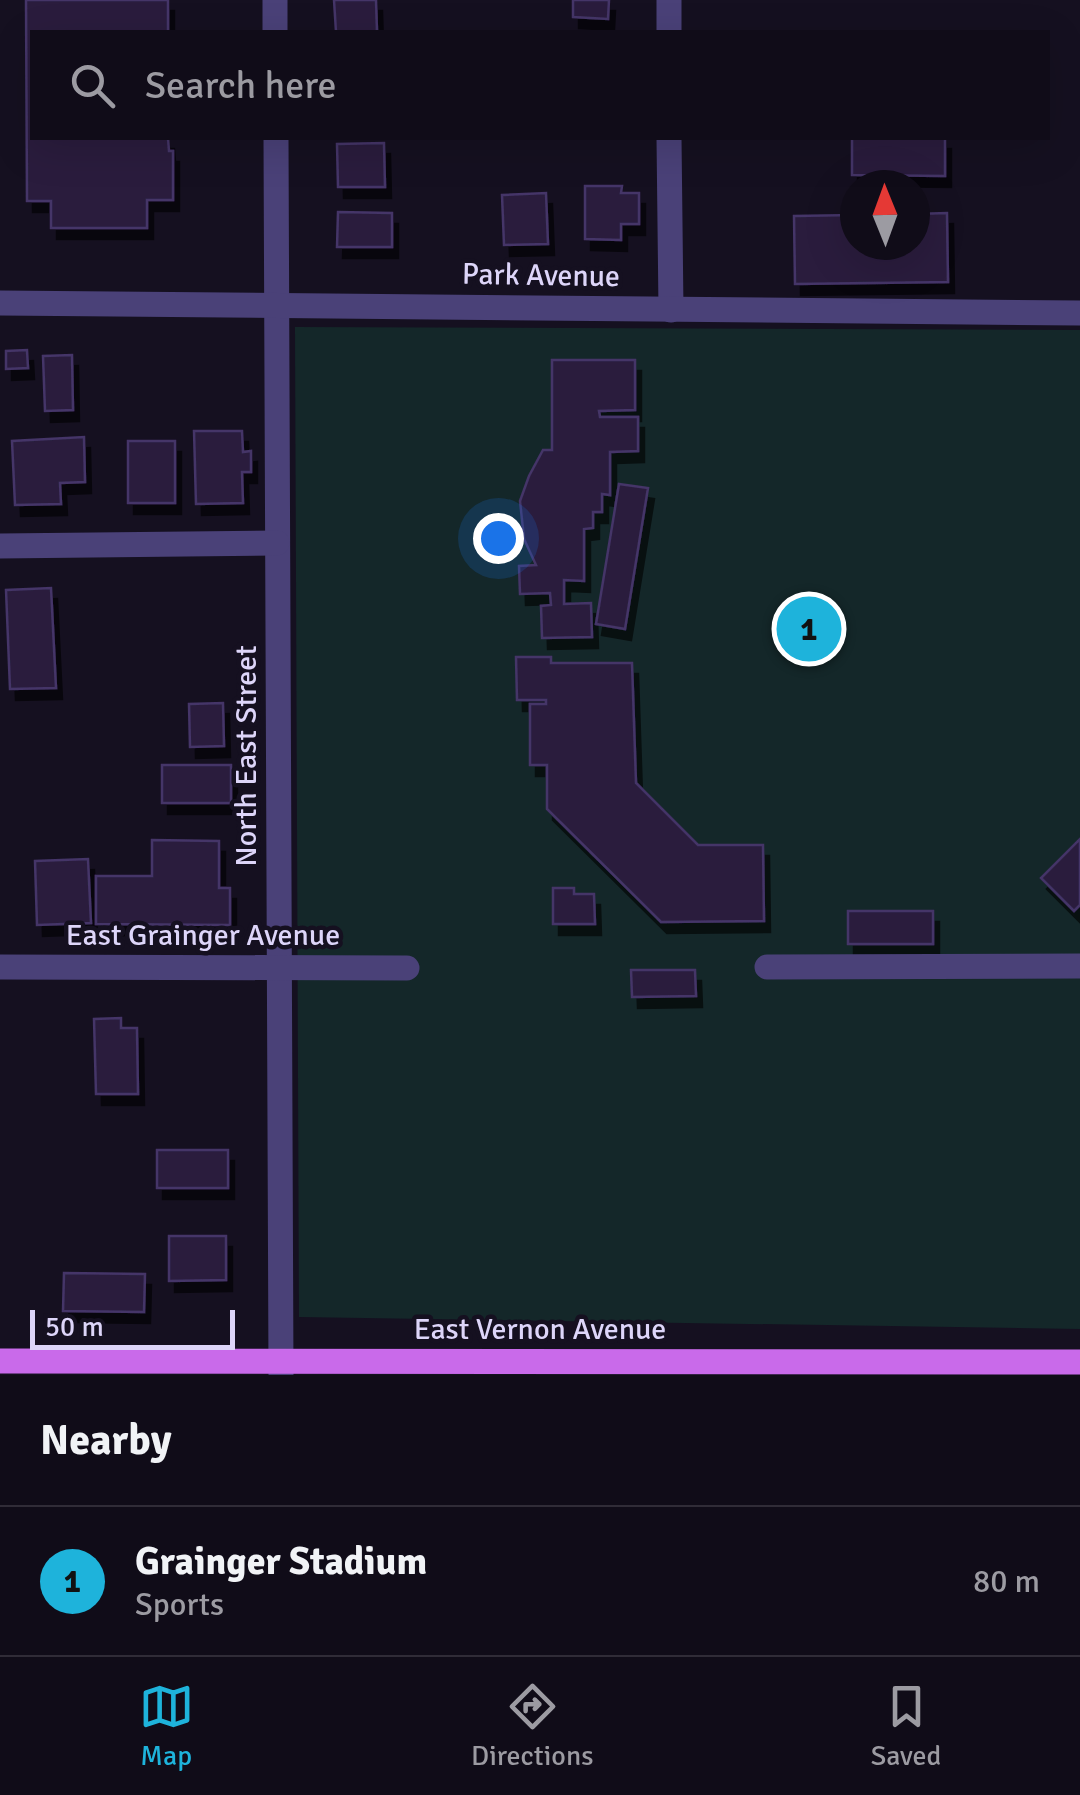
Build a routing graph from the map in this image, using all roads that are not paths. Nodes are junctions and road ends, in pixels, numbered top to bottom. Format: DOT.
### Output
graph roads {
  1 [pos="275,0"];
  2 [pos="670,0"];
  3 [pos="275,30"];
  4 [pos="669,30"];
  5 [pos="276,140"];
  6 [pos="669,140"];
  7 [pos="0,303"];
  8 [pos="276,304"];
  9 [pos="671,310"];
  10 [pos="1080,313"];
  11 [pos="277,543"];
  12 [pos="0,546"];
  13 [pos="1080,966"];
  14 [pos="767,967"];
  15 [pos="0,968"];
  16 [pos="280,968"];
  17 [pos="407,968"];
  18 [pos="0,1361"];
  19 [pos="1080,1362"];
  20 [pos="281,1368"];
  1 -- 3 [label="street"];
  2 -- 4 [label="street"];
  5 -- 8 [label="street, North East Street"];
  6 -- 9 [label="street"];
  7 -- 8 [label="street, Park Avenue"];
  8 -- 9 [label="street, Park Avenue"];
  8 -- 11 [label="street, North East Street"];
  9 -- 10 [label="street, Park Avenue"];
  11 -- 12 [label="street"];
  11 -- 16 [label="street, North East Street"];
  13 -- 14 [label="street"];
  15 -- 16 [label="street, East Grainger Avenue"];
  16 -- 17 [label="street, East Grainger Avenue"];
  16 -- 20 [label="street, North East Street"];
  18 -- 20 [label="main road, East Vernon Avenue"];
  19 -- 20 [label="main road, East Vernon Avenue"];
}
